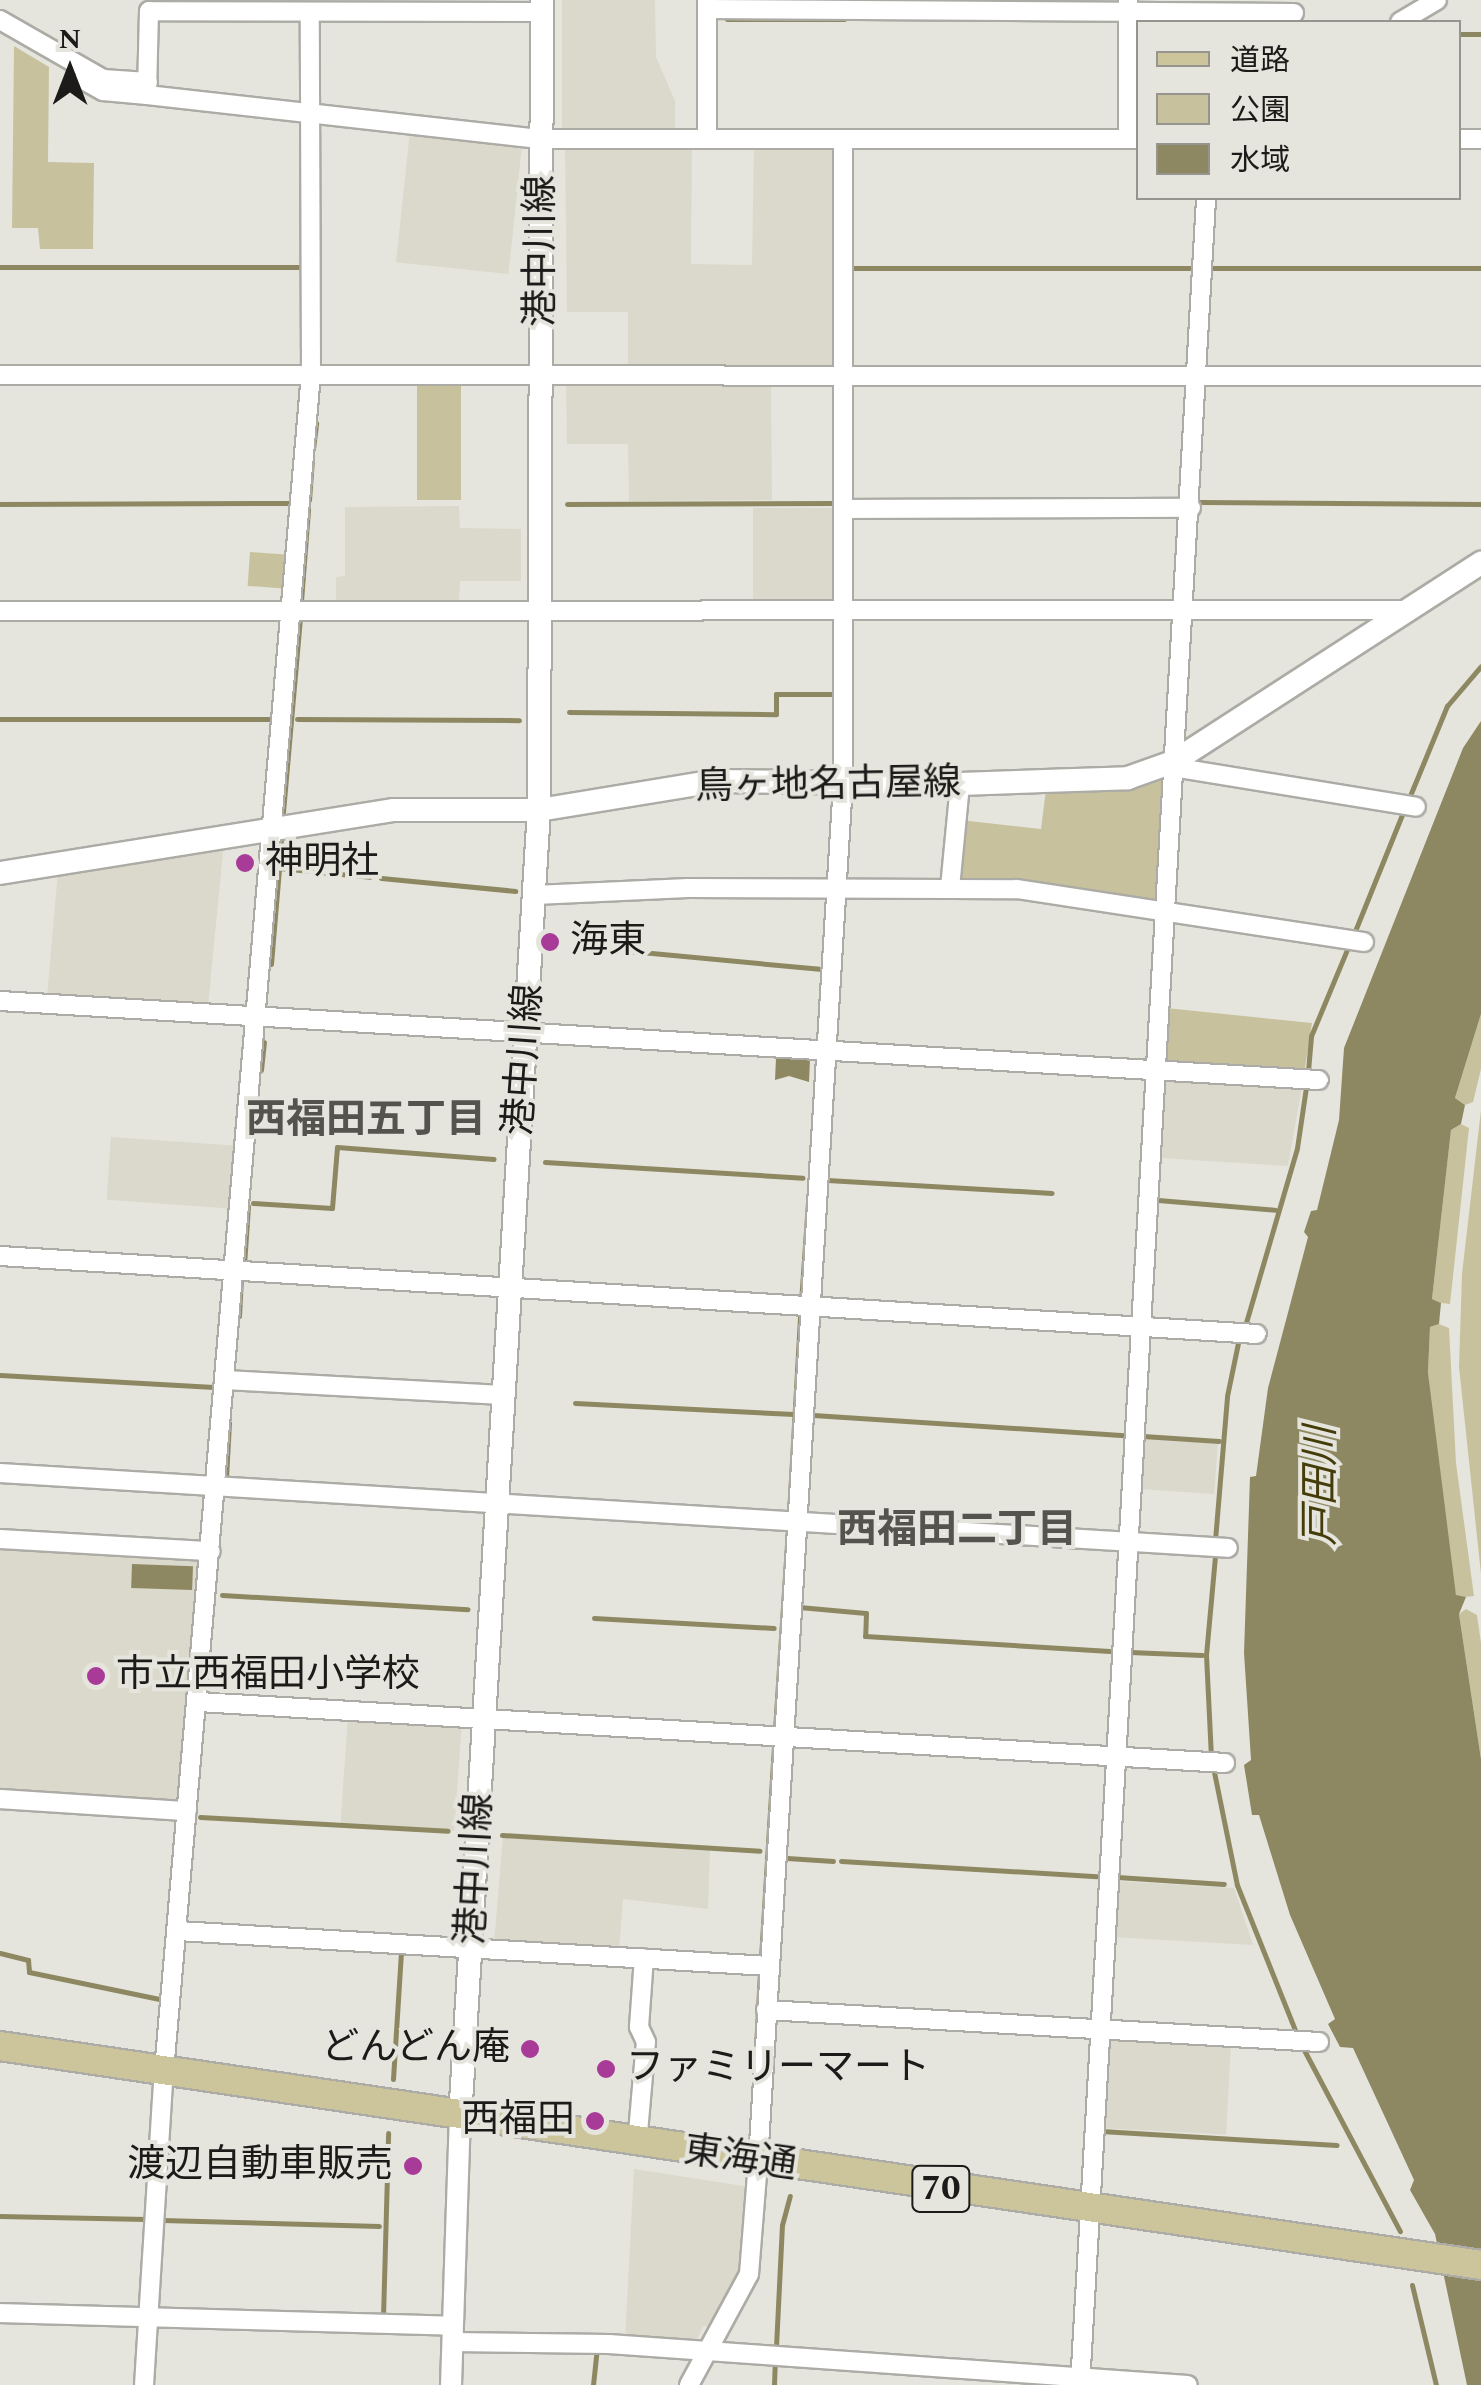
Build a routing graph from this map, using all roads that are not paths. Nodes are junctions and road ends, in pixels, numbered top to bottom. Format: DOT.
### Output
graph roads {
  1 [pos="1437,0"];
  2 [pos="707,5"];
  3 [pos="1128,5"];
  4 [pos="391,6"];
  5 [pos="542,6"];
  6 [pos="310,12"];
  7 [pos="1294,12"];
  8 [pos="0,20"];
  9 [pos="1403,20"];
  10 [pos="0,34"];
  11 [pos="102,85"];
  12 [pos="148,89"];
  13 [pos="311,112"];
  14 [pos="542,138"];
  15 [pos="706,138"];
  16 [pos="1133,139"];
  17 [pos="843,140"];
  18 [pos="1206,200"];
  19 [pos="541,373"];
  20 [pos="311,374"];
  21 [pos="844,374"];
  22 [pos="0,375"];
  23 [pos="1198,375"];
  24 [pos="1481,376"];
  25 [pos="1191,508"];
  26 [pos="843,509"];
  27 [pos="1481,563"];
  28 [pos="540,610"];
  29 [pos="1406,610"];
  30 [pos="842,611"];
  31 [pos="1187,611"];
  32 [pos="0,612"];
  33 [pos="291,612"];
  34 [pos="1173,764"];
  35 [pos="844,784"];
  36 [pos="960,784"];
  37 [pos="1416,806"];
  38 [pos="539,810"];
  39 [pos="275,828"];
  40 [pos="0,873"];
  41 [pos="950,888"];
  42 [pos="836,890"];
  43 [pos="535,895"];
  44 [pos="1165,912"];
  45 [pos="1364,942"];
  46 [pos="0,1001"];
  47 [pos="258,1014"];
  48 [pos="528,1029"];
  49 [pos="826,1050"];
  50 [pos="1154,1071"];
  51 [pos="1319,1080"];
  52 [pos="0,1256"];
  53 [pos="236,1272"];
  54 [pos="510,1289"];
  55 [pos="809,1308"];
  56 [pos="1142,1327"];
  57 [pos="1257,1334"];
  58 [pos="225,1380"];
  59 [pos="503,1395"];
  60 [pos="0,1473"];
  61 [pos="215,1488"];
  62 [pos="496,1504"];
  63 [pos="797,1522"];
  64 [pos="0,1539"];
  65 [pos="1128,1544"];
  66 [pos="1228,1548"];
  67 [pos="211,1551"];
  68 [pos="198,1702"];
  69 [pos="484,1718"];
  70 [pos="784,1739"];
  71 [pos="1113,1759"];
  72 [pos="1226,1763"];
  73 [pos="0,1799"];
  74 [pos="187,1811"];
  75 [pos="178,1931"];
  76 [pos="472,1948"];
  77 [pos="644,1958"];
  78 [pos="769,1966"];
  79 [pos="766,2010"];
  80 [pos="1098,2030"];
  81 [pos="1319,2042"];
  82 [pos="0,2046"];
  83 [pos="164,2071"];
  84 [pos="460,2119"];
  85 [pos="637,2144"];
  86 [pos="758,2161"];
  87 [pos="1086,2211"];
  88 [pos="1481,2265"];
  89 [pos="0,2314"];
  90 [pos="148,2318"];
  91 [pos="452,2334"];
  92 [pos="710,2350"];
  93 [pos="1080,2381"];
  94 [pos="144,2385"];
  95 [pos="451,2385"];
  96 [pos="689,2385"];
  97 [pos="1188,2385"];
  1 -- 9 [label="street"];
  2 -- 3 [label="street"];
  2 -- 15 [label="street"];
  3 -- 7 [label="street"];
  3 -- 16 [label="street"];
  4 -- 5 [label="street"];
  4 -- 6 [label="street"];
  5 -- 14 [label="main road, 港中川線"];
  6 -- 12 [label="street"];
  6 -- 13 [label="street"];
  8 -- 11 [label="street"];
  10 -- 11 [label="street"];
  11 -- 12 [label="street"];
  12 -- 13 [label="street"];
  13 -- 14 [label="street"];
  13 -- 20 [label="street"];
  14 -- 15 [label="street"];
  14 -- 19 [label="main road, 港中川線"];
  15 -- 17 [label="street"];
  16 -- 17 [label="street"];
  17 -- 21 [label="street"];
  18 -- 23 [label="street"];
  19 -- 20 [label="street"];
  19 -- 21 [label="street"];
  19 -- 28 [label="main road, 港中川線"];
  20 -- 22 [label="street"];
  20 -- 33 [label="street"];
  21 -- 23 [label="street"];
  21 -- 26 [label="street"];
  23 -- 24 [label="street"];
  23 -- 25 [label="street"];
  25 -- 26 [label="street"];
  25 -- 31 [label="street"];
  26 -- 30 [label="street"];
  27 -- 29 [label="main road, 鳥ヶ地名古屋線"];
  28 -- 30 [label="street"];
  28 -- 33 [label="street"];
  28 -- 38 [label="main road, 港中川線"];
  29 -- 31 [label="street"];
  29 -- 34 [label="main road, 鳥ヶ地名古屋線"];
  30 -- 31 [label="street"];
  30 -- 35 [label="street"];
  31 -- 34 [label="street"];
  32 -- 33 [label="street"];
  33 -- 39 [label="street"];
  34 -- 36 [label="main road, 鳥ヶ地名古屋線"];
  34 -- 37 [label="street"];
  34 -- 44 [label="street"];
  35 -- 36 [label="main road, 鳥ヶ地名古屋線"];
  35 -- 38 [label="main road, 鳥ヶ地名古屋線"];
  35 -- 42 [label="street"];
  36 -- 41 [label="street"];
  38 -- 39 [label="main road, 鳥ヶ地名古屋線"];
  38 -- 43 [label="main road, 港中川線"];
  39 -- 40 [label="main road, 鳥ヶ地名古屋線"];
  39 -- 47 [label="street"];
  41 -- 42 [label="street"];
  41 -- 44 [label="street"];
  42 -- 43 [label="street"];
  42 -- 49 [label="street"];
  43 -- 48 [label="main road, 港中川線"];
  44 -- 45 [label="street"];
  44 -- 50 [label="street"];
  46 -- 47 [label="street"];
  47 -- 48 [label="street"];
  47 -- 53 [label="street"];
  48 -- 49 [label="street"];
  48 -- 54 [label="main road, 港中川線"];
  49 -- 50 [label="street"];
  49 -- 55 [label="street"];
  50 -- 51 [label="street"];
  50 -- 56 [label="street"];
  52 -- 53 [label="street"];
  53 -- 54 [label="street"];
  53 -- 58 [label="street"];
  54 -- 55 [label="street"];
  54 -- 59 [label="main road, 港中川線"];
  55 -- 56 [label="street"];
  55 -- 63 [label="street"];
  56 -- 57 [label="street"];
  56 -- 65 [label="street"];
  58 -- 59 [label="street"];
  58 -- 61 [label="street"];
  59 -- 62 [label="main road, 港中川線"];
  60 -- 61 [label="street"];
  61 -- 62 [label="street"];
  61 -- 67 [label="street"];
  62 -- 63 [label="street"];
  62 -- 69 [label="main road, 港中川線"];
  63 -- 65 [label="street"];
  63 -- 70 [label="street"];
  64 -- 67 [label="street"];
  65 -- 66 [label="street"];
  65 -- 71 [label="street"];
  67 -- 68 [label="street"];
  68 -- 69 [label="street"];
  68 -- 74 [label="street"];
  69 -- 70 [label="street"];
  69 -- 76 [label="main road, 港中川線"];
  70 -- 71 [label="street"];
  70 -- 78 [label="street"];
  71 -- 72 [label="street"];
  71 -- 80 [label="street"];
  73 -- 74 [label="street"];
  74 -- 75 [label="street"];
  75 -- 76 [label="street"];
  75 -- 83 [label="street"];
  76 -- 77 [label="street"];
  76 -- 84 [label="main road, 港中川線"];
  77 -- 78 [label="street"];
  77 -- 85 [label="street"];
  78 -- 79 [label="street"];
  79 -- 80 [label="street"];
  79 -- 86 [label="street"];
  80 -- 81 [label="street"];
  80 -- 87 [label="street"];
  82 -- 83 [label="main road, 東海通 / 70"];
  83 -- 84 [label="main road, 東海通 / 70"];
  83 -- 90 [label="street"];
  84 -- 85 [label="main road, 東海通 / 70"];
  84 -- 91 [label="street"];
  85 -- 86 [label="main road, 東海通 / 70"];
  86 -- 87 [label="main road, 東海通 / 70"];
  86 -- 92 [label="street"];
  87 -- 88 [label="main road, 東海通 / 70"];
  87 -- 93 [label="street"];
  89 -- 90 [label="street"];
  90 -- 91 [label="street"];
  90 -- 94 [label="street"];
  91 -- 92 [label="street"];
  91 -- 95 [label="street"];
  92 -- 93 [label="street"];
  92 -- 96 [label="street"];
  93 -- 97 [label="street"];
}
